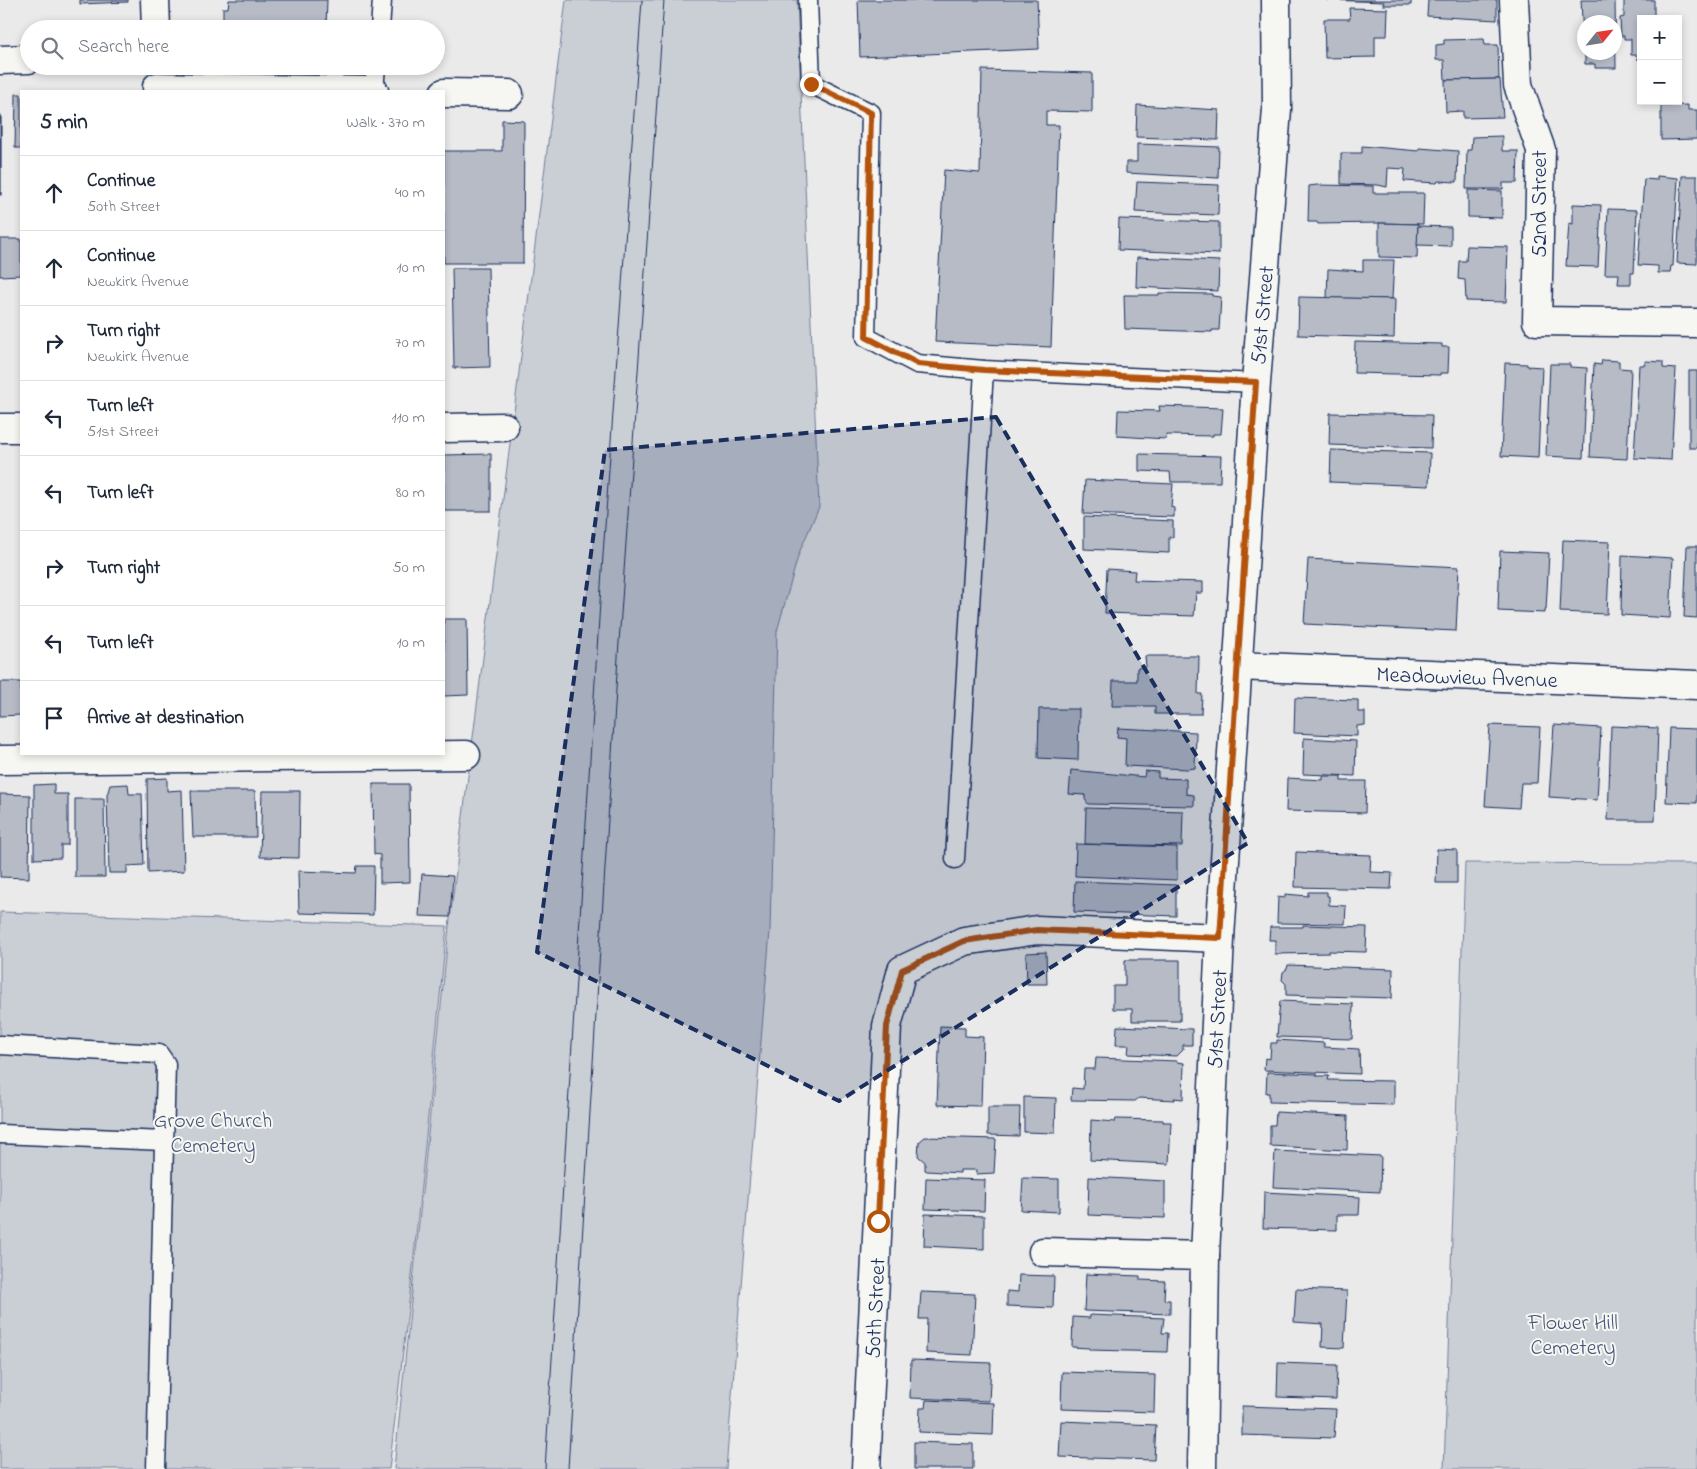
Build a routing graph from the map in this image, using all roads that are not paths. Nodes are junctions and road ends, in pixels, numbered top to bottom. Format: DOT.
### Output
graph roads {
  1 [pos="154,0"];
  2 [pos="382,0"];
  3 [pos="808,0"];
  4 [pos="1276,0"];
  5 [pos="1514,0"];
  6 [pos="155,20"];
  7 [pos="381,20"];
  8 [pos="20,59"];
  9 [pos="0,60"];
  10 [pos="375,75"];
  11 [pos="157,81"];
  12 [pos="352,90"];
  13 [pos="374,90"];
  14 [pos="445,93"];
  15 [pos="509,94"];
  16 [pos="1697,323"];
  17 [pos="984,370"];
  18 [pos="1256,382"];
  19 [pos="0,428"];
  20 [pos="20,428"];
  21 [pos="445,428"];
  22 [pos="504,428"];
  23 [pos="1237,666"];
  24 [pos="1697,685"];
  25 [pos="466,755"];
  26 [pos="164,756"];
  27 [pos="0,760"];
  28 [pos="955,859"];
  29 [pos="1220,938"];
  30 [pos="0,1045"];
  31 [pos="0,1134"];
  32 [pos="164,1141"];
  33 [pos="1042,1252"];
  34 [pos="1205,1256"];
  35 [pos="156,1469"];
  36 [pos="866,1469"];
  37 [pos="1202,1469"];
  1 -- 6 [label="street"];
  2 -- 7 [label="lane"];
  3 -- 17 [label="lane"];
  4 -- 18 [label="street, 51st Street"];
  5 -- 16 [label="street, 52nd Street"];
  8 -- 9 [label="street"];
  10 -- 13 [label="lane"];
  11 -- 12 [label="street"];
  14 -- 15 [label="street"];
  17 -- 18 [label="lane"];
  17 -- 28 [label="lane"];
  18 -- 23 [label="street, 51st Street"];
  19 -- 20 [label="street"];
  21 -- 22 [label="street"];
  23 -- 24 [label="street, Meadowview Avenue"];
  23 -- 29 [label="street, 51st Street"];
  25 -- 26 [label="street"];
  26 -- 27 [label="street"];
  29 -- 34 [label="street, 51st Street"];
  29 -- 36 [label="street, 50th Street"];
  30 -- 32 [label="lane"];
  31 -- 32 [label="lane"];
  32 -- 35 [label="lane"];
  33 -- 34 [label="street"];
  34 -- 37 [label="street, 51st Street"];
}
